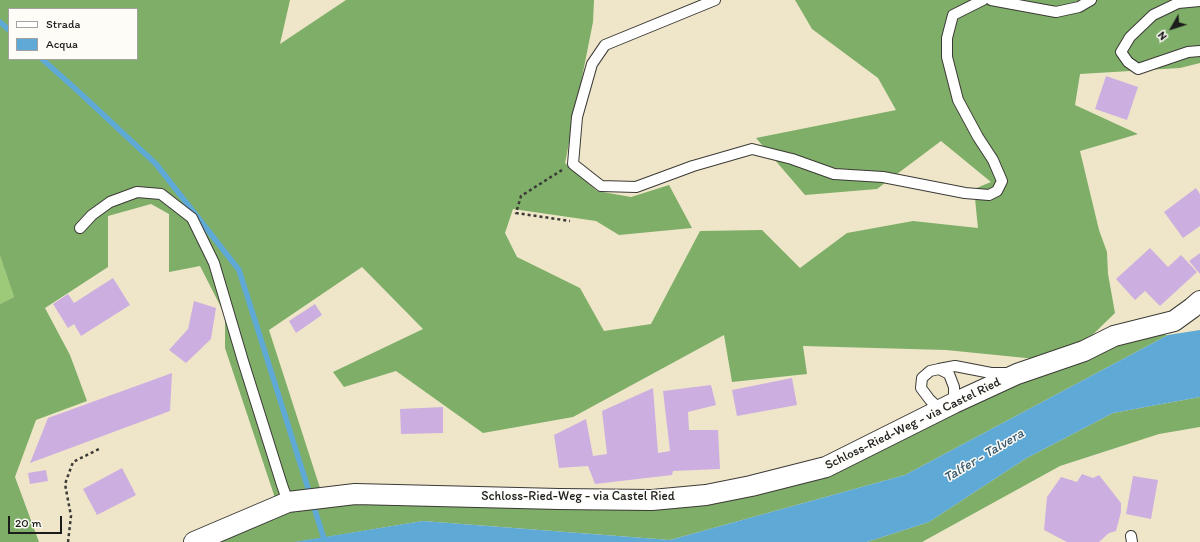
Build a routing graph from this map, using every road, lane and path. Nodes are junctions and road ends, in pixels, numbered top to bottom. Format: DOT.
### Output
graph roads {
  1 [pos="715,0"];
  2 [pos="983,0"];
  3 [pos="991,0"];
  4 [pos="1091,0"];
  5 [pos="1200,1"];
  6 [pos="1200,51"];
  7 [pos="573,164"];
  8 [pos="570,221"];
  9 [pos="80,228"];
  10 [pos="1200,301"];
  11 [pos="939,369"];
  12 [pos="1017,374"];
  13 [pos="947,407"];
  14 [pos="101,448"];
  15 [pos="295,501"];
  16 [pos="68,542"];
  17 [pos="194,542"];
  1 -- 7 [label="lane"];
  2 -- 7 [label="lane"];
  3 -- 4 [label="lane"];
  5 -- 6 [label="lane"];
  7 -- 8 [label="path"];
  9 -- 15 [label="lane"];
  10 -- 12 [label="street, Schloss-Ried-Weg - via Castel Ried"];
  11 -- 12 [label="lane"];
  11 -- 13 [label="lane"];
  11 -- 13 [label="lane"];
  12 -- 13 [label="street, Schloss-Ried-Weg - via Castel Ried"];
  13 -- 15 [label="street, Schloss-Ried-Weg - via Castel Ried"];
  14 -- 16 [label="path"];
  15 -- 17 [label="street"];
}
